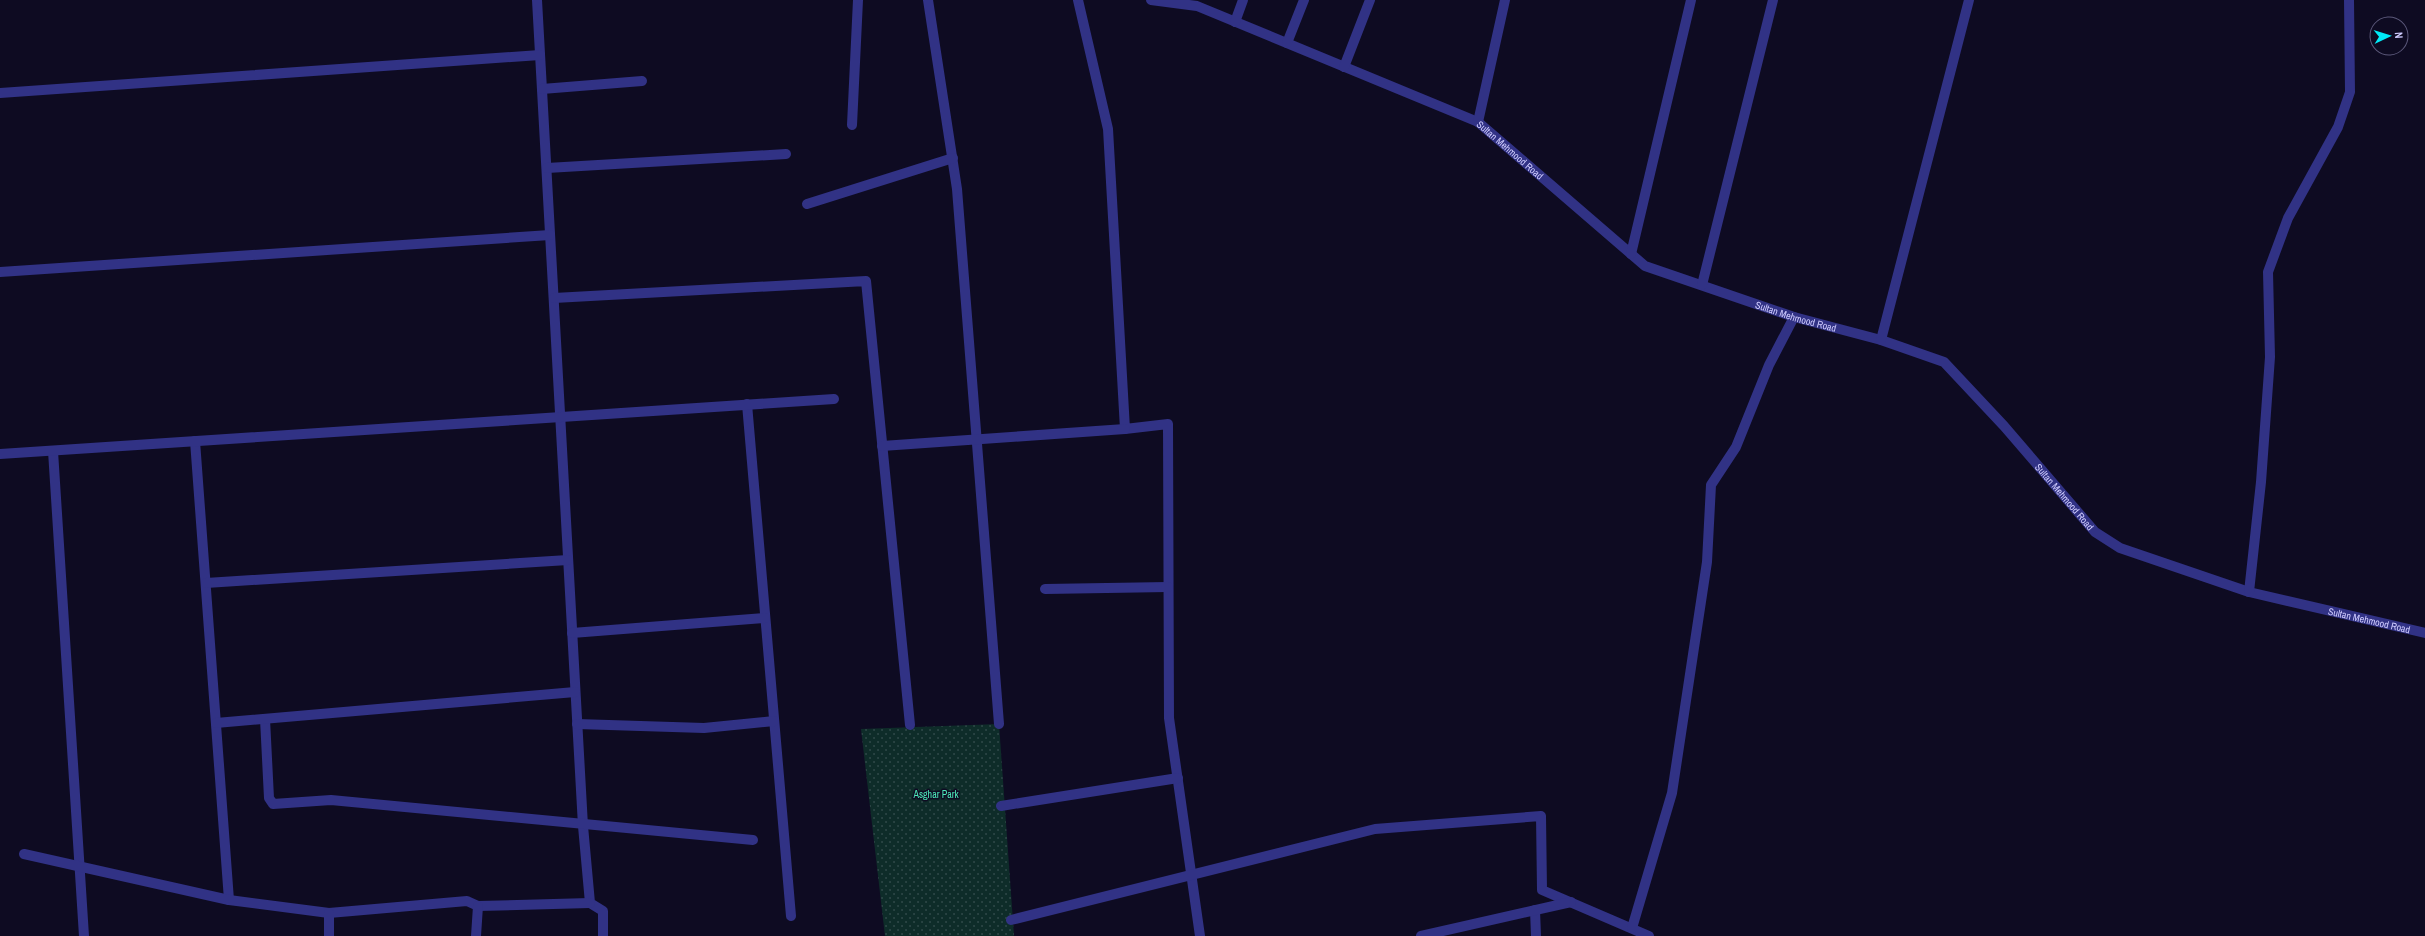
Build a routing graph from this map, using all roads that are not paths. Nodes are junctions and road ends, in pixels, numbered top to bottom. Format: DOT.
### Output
graph roads {
  1 [pos="537,0"];
  2 [pos="858,0"];
  3 [pos="928,0"];
  4 [pos="1078,0"];
  5 [pos="1156,0"];
  6 [pos="1243,0"];
  7 [pos="1304,0"];
  8 [pos="1370,0"];
  9 [pos="1505,0"];
  10 [pos="1691,0"];
  11 [pos="1773,0"];
  12 [pos="1969,0"];
  13 [pos="2349,0"];
  14 [pos="1235,22"];
  15 [pos="1287,43"];
  16 [pos="540,55"];
  17 [pos="1344,67"];
  18 [pos="642,81"];
  19 [pos="542,89"];
  20 [pos="0,93"];
  21 [pos="1478,122"];
  22 [pos="852,125"];
  23 [pos="786,154"];
  24 [pos="953,158"];
  25 [pos="547,168"];
  26 [pos="807,204"];
  27 [pos="550,235"];
  28 [pos="1631,254"];
  29 [pos="0,272"];
  30 [pos="1702,285"];
  31 [pos="554,298"];
  32 [pos="1794,317"];
  33 [pos="1881,340"];
  34 [pos="834,399"];
  35 [pos="747,404"];
  36 [pos="560,416"];
  37 [pos="1125,430"];
  38 [pos="977,440"];
  39 [pos="195,441"];
  40 [pos="882,446"];
  41 [pos="53,451"];
  42 [pos="0,454"];
  43 [pos="568,560"];
  44 [pos="206,583"];
  45 [pos="1168,587"];
  46 [pos="1045,589"];
  47 [pos="2249,592"];
  48 [pos="766,618"];
  49 [pos="572,633"];
  50 [pos="2425,633"];
  51 [pos="575,692"];
  52 [pos="265,719"];
  53 [pos="774,721"];
  54 [pos="216,723"];
  55 [pos="577,724"];
  56 [pos="999,724"];
  57 [pos="910,725"];
  58 [pos="1178,778"];
  59 [pos="1001,806"];
  60 [pos="582,826"];
  61 [pos="753,840"];
  62 [pos="24,854"];
  63 [pos="80,868"];
  64 [pos="1191,875"];
  65 [pos="229,900"];
  66 [pos="1571,902"];
  67 [pos="590,903"];
  68 [pos="478,906"];
  69 [pos="1535,910"];
  70 [pos="329,914"];
  71 [pos="791,916"];
  72 [pos="1011,920"];
  73 [pos="1632,928"];
  74 [pos="84,936"];
  75 [pos="329,936"];
  76 [pos="476,936"];
  77 [pos="603,936"];
  78 [pos="1200,936"];
  79 [pos="1421,936"];
  80 [pos="1536,936"];
  81 [pos="1649,936"];
  1 -- 16 [label="street"];
  2 -- 22 [label="street"];
  3 -- 24 [label="street"];
  4 -- 37 [label="street"];
  5 -- 14 [label="street, Sultan Mehmood Road"];
  6 -- 14 [label="street"];
  7 -- 15 [label="street"];
  8 -- 17 [label="street"];
  9 -- 21 [label="street"];
  10 -- 28 [label="street"];
  11 -- 30 [label="street"];
  12 -- 33 [label="street"];
  13 -- 47 [label="street"];
  14 -- 15 [label="street, Sultan Mehmood Road"];
  15 -- 17 [label="street, Sultan Mehmood Road"];
  16 -- 19 [label="street"];
  16 -- 20 [label="street"];
  17 -- 21 [label="street, Sultan Mehmood Road"];
  18 -- 19 [label="street"];
  19 -- 25 [label="street"];
  21 -- 28 [label="street, Sultan Mehmood Road"];
  23 -- 25 [label="street"];
  24 -- 26 [label="street"];
  24 -- 38 [label="street"];
  25 -- 27 [label="street"];
  27 -- 29 [label="street"];
  27 -- 31 [label="street"];
  28 -- 30 [label="street, Sultan Mehmood Road"];
  30 -- 32 [label="street, Sultan Mehmood Road"];
  31 -- 36 [label="street"];
  31 -- 40 [label="street"];
  32 -- 33 [label="street, Sultan Mehmood Road"];
  32 -- 73 [label="street"];
  33 -- 47 [label="street, Sultan Mehmood Road"];
  34 -- 35 [label="street"];
  35 -- 36 [label="street"];
  35 -- 48 [label="street"];
  36 -- 39 [label="street"];
  36 -- 43 [label="street"];
  37 -- 38 [label="street"];
  37 -- 45 [label="street"];
  38 -- 40 [label="street"];
  38 -- 56 [label="street"];
  39 -- 41 [label="street"];
  39 -- 44 [label="street"];
  40 -- 57 [label="street"];
  41 -- 42 [label="street"];
  41 -- 63 [label="street"];
  43 -- 44 [label="street"];
  43 -- 49 [label="street"];
  44 -- 54 [label="street"];
  45 -- 46 [label="street"];
  45 -- 58 [label="street"];
  47 -- 50 [label="street, Sultan Mehmood Road"];
  48 -- 49 [label="street"];
  48 -- 53 [label="street"];
  49 -- 51 [label="street"];
  51 -- 52 [label="street"];
  51 -- 55 [label="street"];
  52 -- 54 [label="street"];
  52 -- 60 [label="street"];
  53 -- 55 [label="street"];
  53 -- 71 [label="street"];
  54 -- 65 [label="street"];
  55 -- 60 [label="street"];
  58 -- 59 [label="street"];
  58 -- 64 [label="street"];
  60 -- 61 [label="street"];
  60 -- 67 [label="street"];
  62 -- 63 [label="street"];
  63 -- 65 [label="street"];
  63 -- 74 [label="street"];
  64 -- 66 [label="street"];
  64 -- 72 [label="street"];
  64 -- 78 [label="street"];
  65 -- 70 [label="street"];
  66 -- 69 [label="street"];
  66 -- 73 [label="street"];
  67 -- 68 [label="street"];
  67 -- 77 [label="street"];
  68 -- 70 [label="street"];
  68 -- 76 [label="street"];
  69 -- 79 [label="street"];
  69 -- 80 [label="street"];
  70 -- 75 [label="street"];
  73 -- 81 [label="street"];
}
